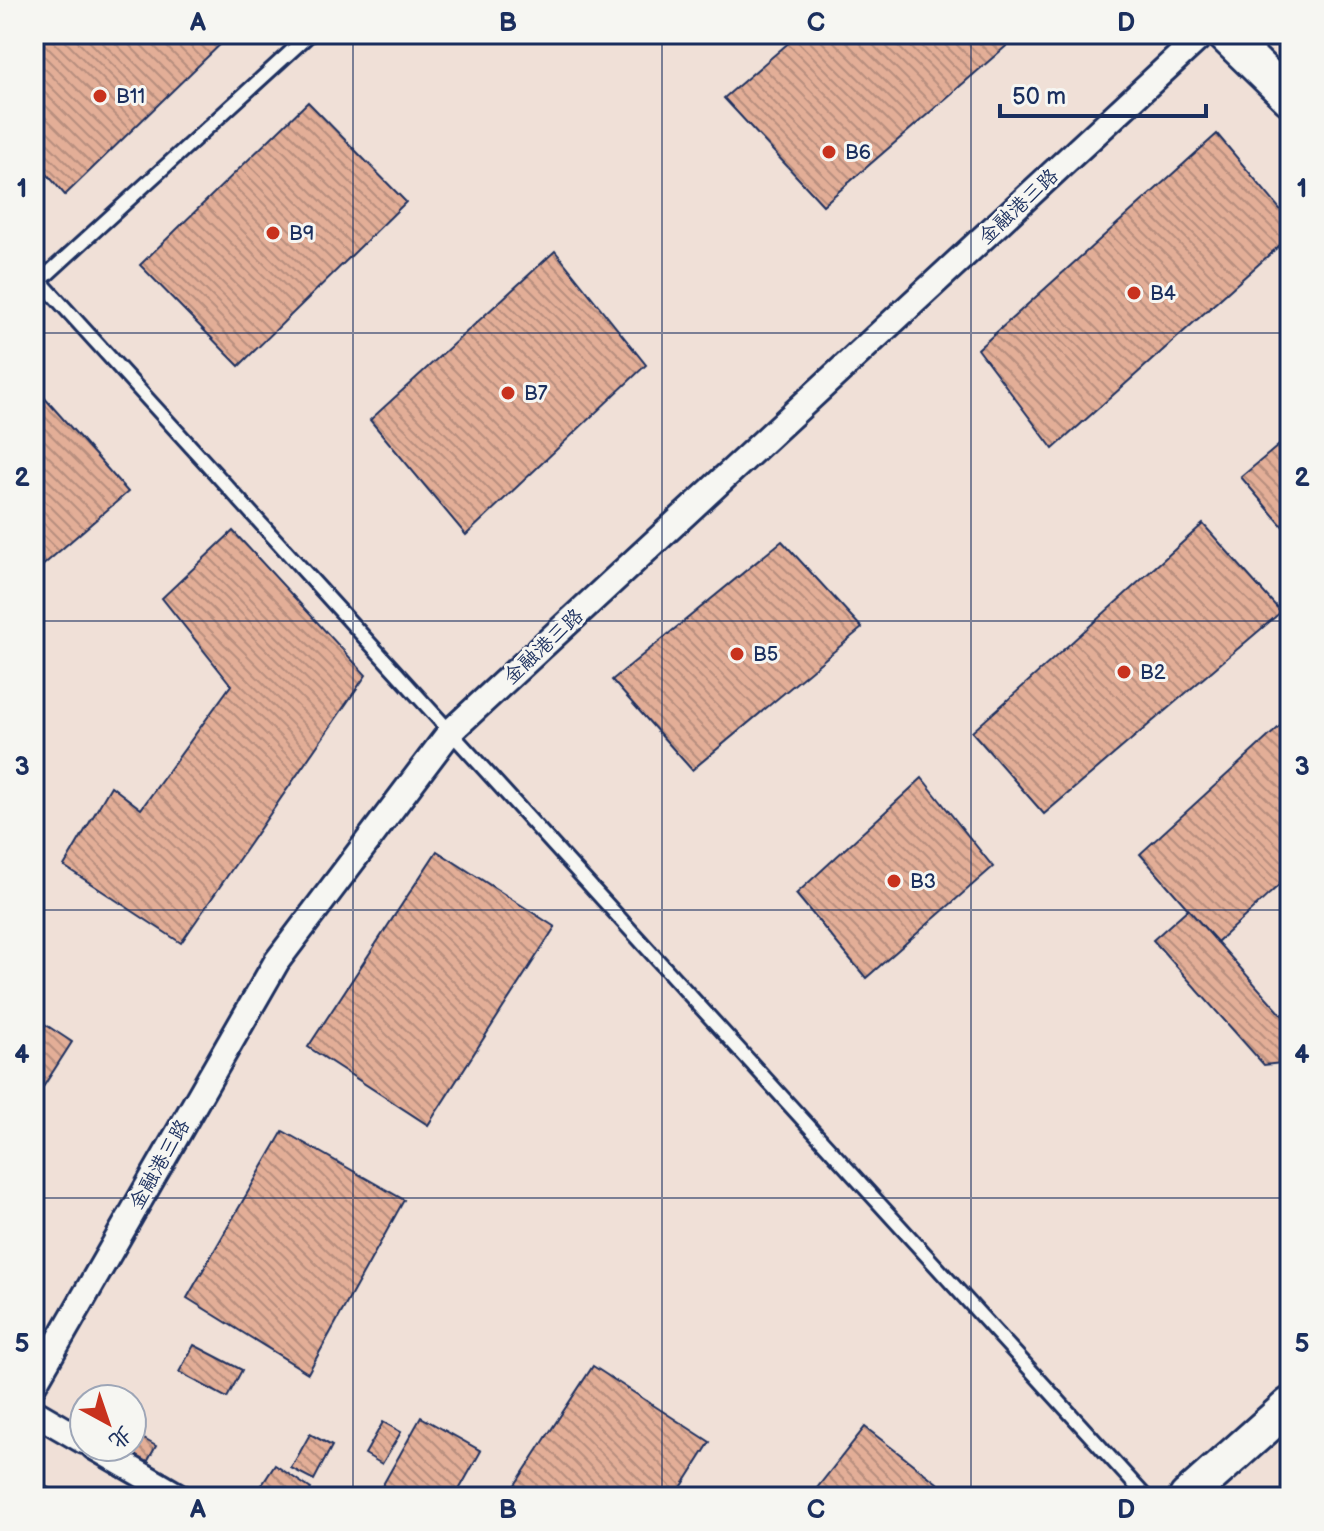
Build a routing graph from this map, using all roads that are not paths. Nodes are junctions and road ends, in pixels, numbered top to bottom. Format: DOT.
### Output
graph roads {
  1 [pos="1203,34"];
  2 [pos="1224,34"];
  3 [pos="303,36"];
  4 [pos="1290,98"];
  5 [pos="37,278"];
  6 [pos="450,732"];
  7 [pos="34,1384"];
  8 [pos="1290,1405"];
  9 [pos="34,1412"];
  10 [pos="68,1432"];
  11 [pos="122,1463"];
  12 [pos="180,1497"];
  13 [pos="1146,1497"];
  14 [pos="1187,1497"];
  1 -- 6 [label="street, 金融港三路"];
  2 -- 4 [label="street"];
  3 -- 5 [label="lane"];
  5 -- 6 [label="lane"];
  6 -- 7 [label="street, 金融港三路"];
  6 -- 13 [label="lane"];
  8 -- 14 [label="street"];
  9 -- 10 [label="street"];
  11 -- 12 [label="street"];
}
